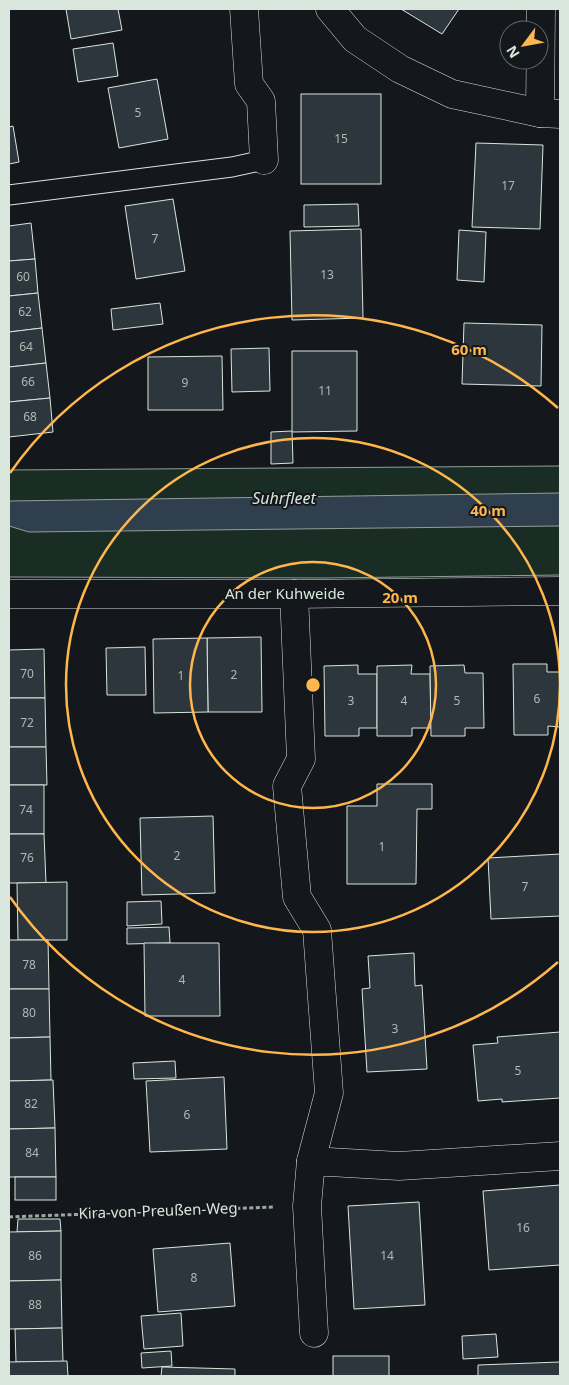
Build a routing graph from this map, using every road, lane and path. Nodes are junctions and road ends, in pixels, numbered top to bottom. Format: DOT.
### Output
graph roads {
  1 [pos="244,9"];
  2 [pos="330,9"];
  3 [pos="541,9"];
  4 [pos="550,113"];
  5 [pos="264,160"];
  6 [pos="9,195"];
  7 [pos="560,591"];
  8 [pos="9,594"];
  9 [pos="294,594"];
  10 [pos="560,1156"];
  11 [pos="311,1161"];
  12 [pos="307,1206"];
  13 [pos="9,1217"];
  14 [pos="314,1333"];
  1 -- 5 [label="street"];
  2 -- 4 [label="street"];
  3 -- 4 [label="street"];
  5 -- 6 [label="lane"];
  7 -- 9 [label="street, An der Kuhweide"];
  8 -- 9 [label="street, An der Kuhweide"];
  9 -- 11 [label="street"];
  10 -- 11 [label="street"];
  11 -- 12 [label="street"];
  12 -- 13 [label="path, Kira-von-Preußen-Weg"];
  12 -- 14 [label="street"];
}
